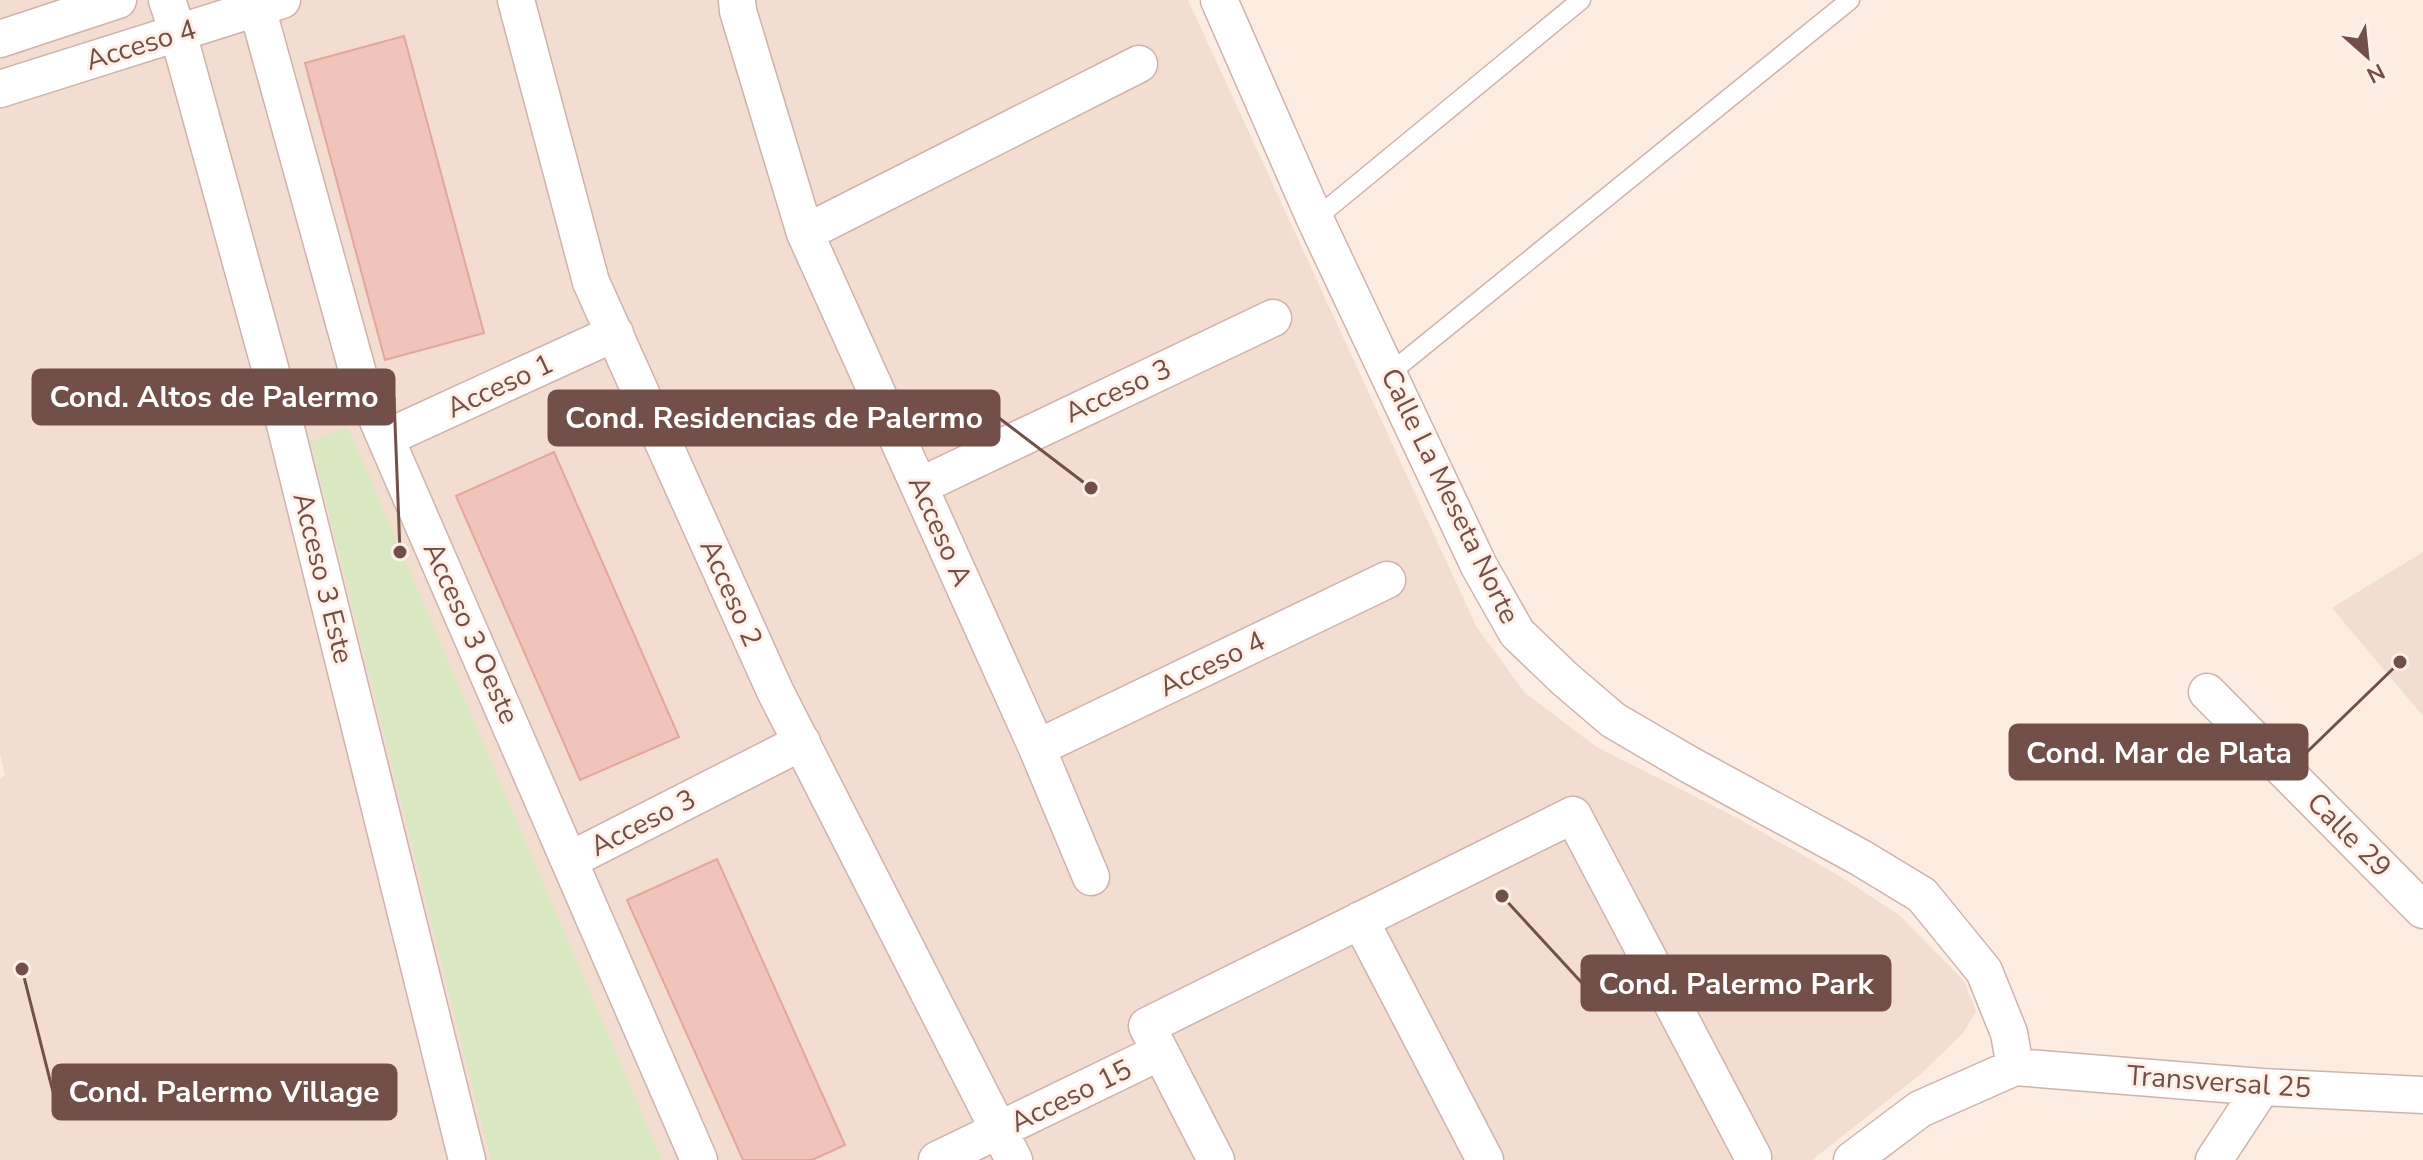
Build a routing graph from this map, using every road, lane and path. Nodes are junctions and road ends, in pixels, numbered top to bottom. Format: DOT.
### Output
graph roads {
  1 [pos="118,0"];
  2 [pos="516,0"];
  3 [pos="737,0"];
  4 [pos="1219,0"];
  5 [pos="1581,0"];
  6 [pos="1850,0"];
  7 [pos="265,3"];
  8 [pos="173,16"];
  9 [pos="0,39"];
  10 [pos="1139,64"];
  11 [pos="0,89"];
  12 [pos="1315,219"];
  13 [pos="805,233"];
  14 [pos="1273,318"];
  15 [pos="615,333"];
  16 [pos="1390,373"];
  17 [pos="361,383"];
  18 [pos="281,408"];
  19 [pos="386,438"];
  20 [pos="920,486"];
  21 [pos="1387,580"];
  22 [pos="2207,692"];
  23 [pos="802,742"];
  24 [pos="1037,748"];
  25 [pos="570,860"];
  26 [pos="1091,877"];
  27 [pos="2423,910"];
  28 [pos="1360,920"];
  29 [pos="1160,1052"];
  30 [pos="2015,1067"];
  31 [pos="2262,1087"];
  32 [pos="2423,1095"];
  33 [pos="1006,1146"];
  34 [pos="1753,1157"];
  35 [pos="467,1160"];
  36 [pos="699,1160"];
  37 [pos="937,1160"];
  38 [pos="1216,1160"];
  39 [pos="1485,1160"];
  40 [pos="1852,1160"];
  41 [pos="2214,1160"];
  1 -- 9 [label="street, Acceso 4"];
  2 -- 15 [label="street, Acceso 2"];
  3 -- 13 [label="street, Acceso A"];
  4 -- 12 [label="street, Calle La Meseta Norte"];
  5 -- 12 [label="lane"];
  6 -- 16 [label="lane"];
  7 -- 8 [label="street, Acceso 4"];
  7 -- 17 [label="street, Acceso 3 Oeste"];
  8 -- 11 [label="street, Acceso 4"];
  8 -- 18 [label="street, Acceso 3 Este"];
  10 -- 13 [label="street"];
  12 -- 16 [label="street, Calle La Meseta Norte"];
  13 -- 20 [label="street, Acceso A"];
  14 -- 20 [label="street, Acceso 3"];
  15 -- 19 [label="street, Acceso 1"];
  15 -- 23 [label="street, Acceso 2"];
  16 -- 30 [label="street, Calle La Meseta Norte"];
  17 -- 18 [label="street"];
  17 -- 19 [label="street, Acceso 3 Oeste"];
  18 -- 35 [label="street, Acceso 3 Este"];
  19 -- 25 [label="street, Acceso 3 Oeste"];
  20 -- 24 [label="street, Acceso A"];
  21 -- 24 [label="street, Acceso 4"];
  22 -- 27 [label="street, Calle 29"];
  23 -- 25 [label="street, Acceso 3"];
  23 -- 33 [label="street, Acceso 2"];
  24 -- 26 [label="street, Acceso A"];
  25 -- 36 [label="street, Acceso 3 Oeste"];
  28 -- 29 [label="street"];
  28 -- 34 [label="street"];
  28 -- 39 [label="street"];
  29 -- 33 [label="street, Acceso 15"];
  29 -- 38 [label="street"];
  30 -- 31 [label="street, Transversal 25"];
  30 -- 40 [label="street"];
  31 -- 32 [label="street, Transversal 25"];
  31 -- 41 [label="street"];
  33 -- 37 [label="street, Acceso 15"];
}
